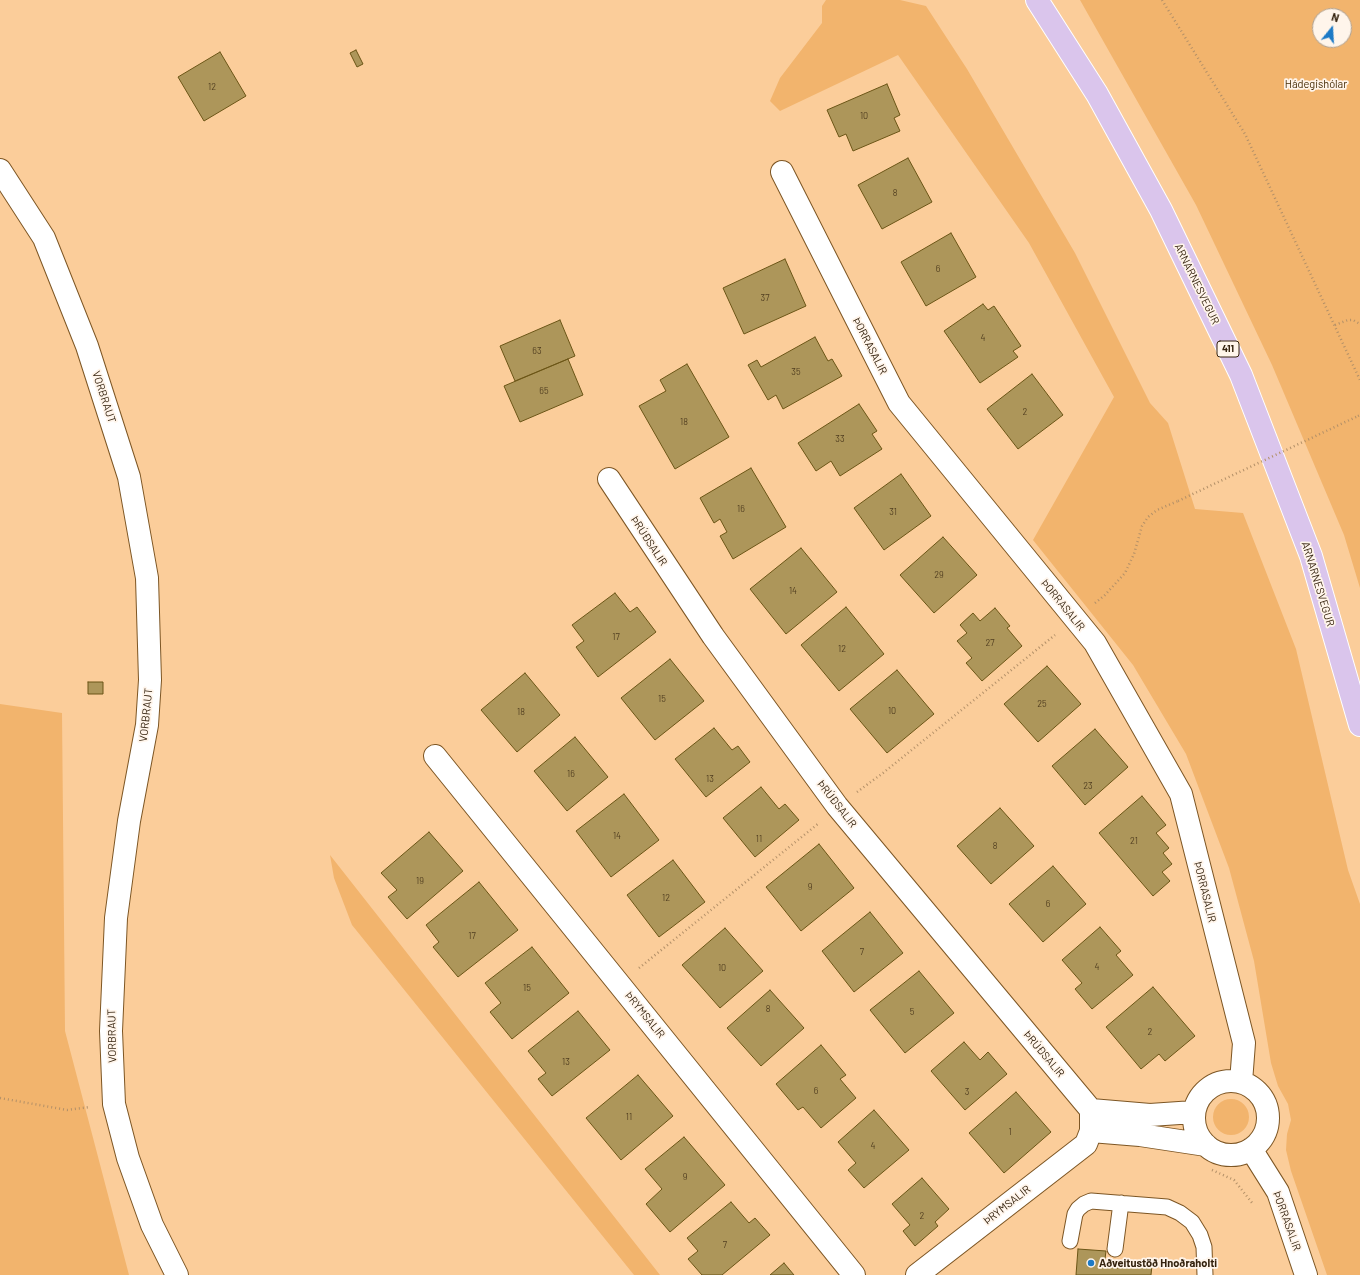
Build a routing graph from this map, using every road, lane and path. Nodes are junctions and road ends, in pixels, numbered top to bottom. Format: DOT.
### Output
graph roads {
  1 [pos="1037,0"];
  2 [pos="1162,0"];
  3 [pos="0,170"];
  4 [pos="782,172"];
  5 [pos="1360,324"];
  6 [pos="1335,325"];
  7 [pos="1360,380"];
  8 [pos="1359,416"];
  9 [pos="609,479"];
  10 [pos="1075,619"];
  11 [pos="1360,724"];
  12 [pos="435,756"];
  13 [pos="883,773"];
  14 [pos="804,836"];
  15 [pos="619,984"];
  16 [pos="1241,1082"];
  17 [pos="0,1098"];
  18 [pos="114,1104"];
  19 [pos="1091,1110"];
  20 [pos="1194,1112"];
  21 [pos="1091,1131"];
  22 [pos="1206,1145"];
  23 [pos="1251,1149"];
  24 [pos="1206,1167"];
  25 [pos="1121,1203"];
  26 [pos="1254,1204"];
  27 [pos="1070,1241"];
  28 [pos="1115,1249"];
  29 [pos="177,1275"];
  30 [pos="854,1275"];
  31 [pos="917,1275"];
  32 [pos="1205,1275"];
  33 [pos="1306,1275"];
  1 -- 11 [label="main road, ARNARNESVEGUR / 411"];
  2 -- 6 [label="path"];
  3 -- 18 [label="street, VORBRAUT"];
  4 -- 10 [label="street, ÞORRASALIR"];
  5 -- 6 [label="path"];
  6 -- 7 [label="path"];
  8 -- 10 [label="path, bridge"];
  9 -- 19 [label="street, ÞRÚÐSALIR"];
  10 -- 13 [label="path"];
  10 -- 16 [label="street, ÞORRASALIR"];
  12 -- 15 [label="street, ÞRYMSALIR"];
  14 -- 15 [label="path"];
  15 -- 30 [label="street, ÞRYMSALIR"];
  16 -- 20 [label="street"];
  16 -- 23 [label="street"];
  17 -- 18 [label="path"];
  18 -- 29 [label="street, VORBRAUT"];
  19 -- 20 [label="street"];
  19 -- 21 [label="street"];
  20 -- 22 [label="street"];
  21 -- 22 [label="street"];
  21 -- 31 [label="street, ÞRYMSALIR"];
  22 -- 23 [label="street"];
  23 -- 33 [label="street, ÞORRASALIR"];
  24 -- 26 [label="path"];
  25 -- 27 [label="lane"];
  25 -- 28 [label="lane"];
  25 -- 32 [label="lane"];
}
